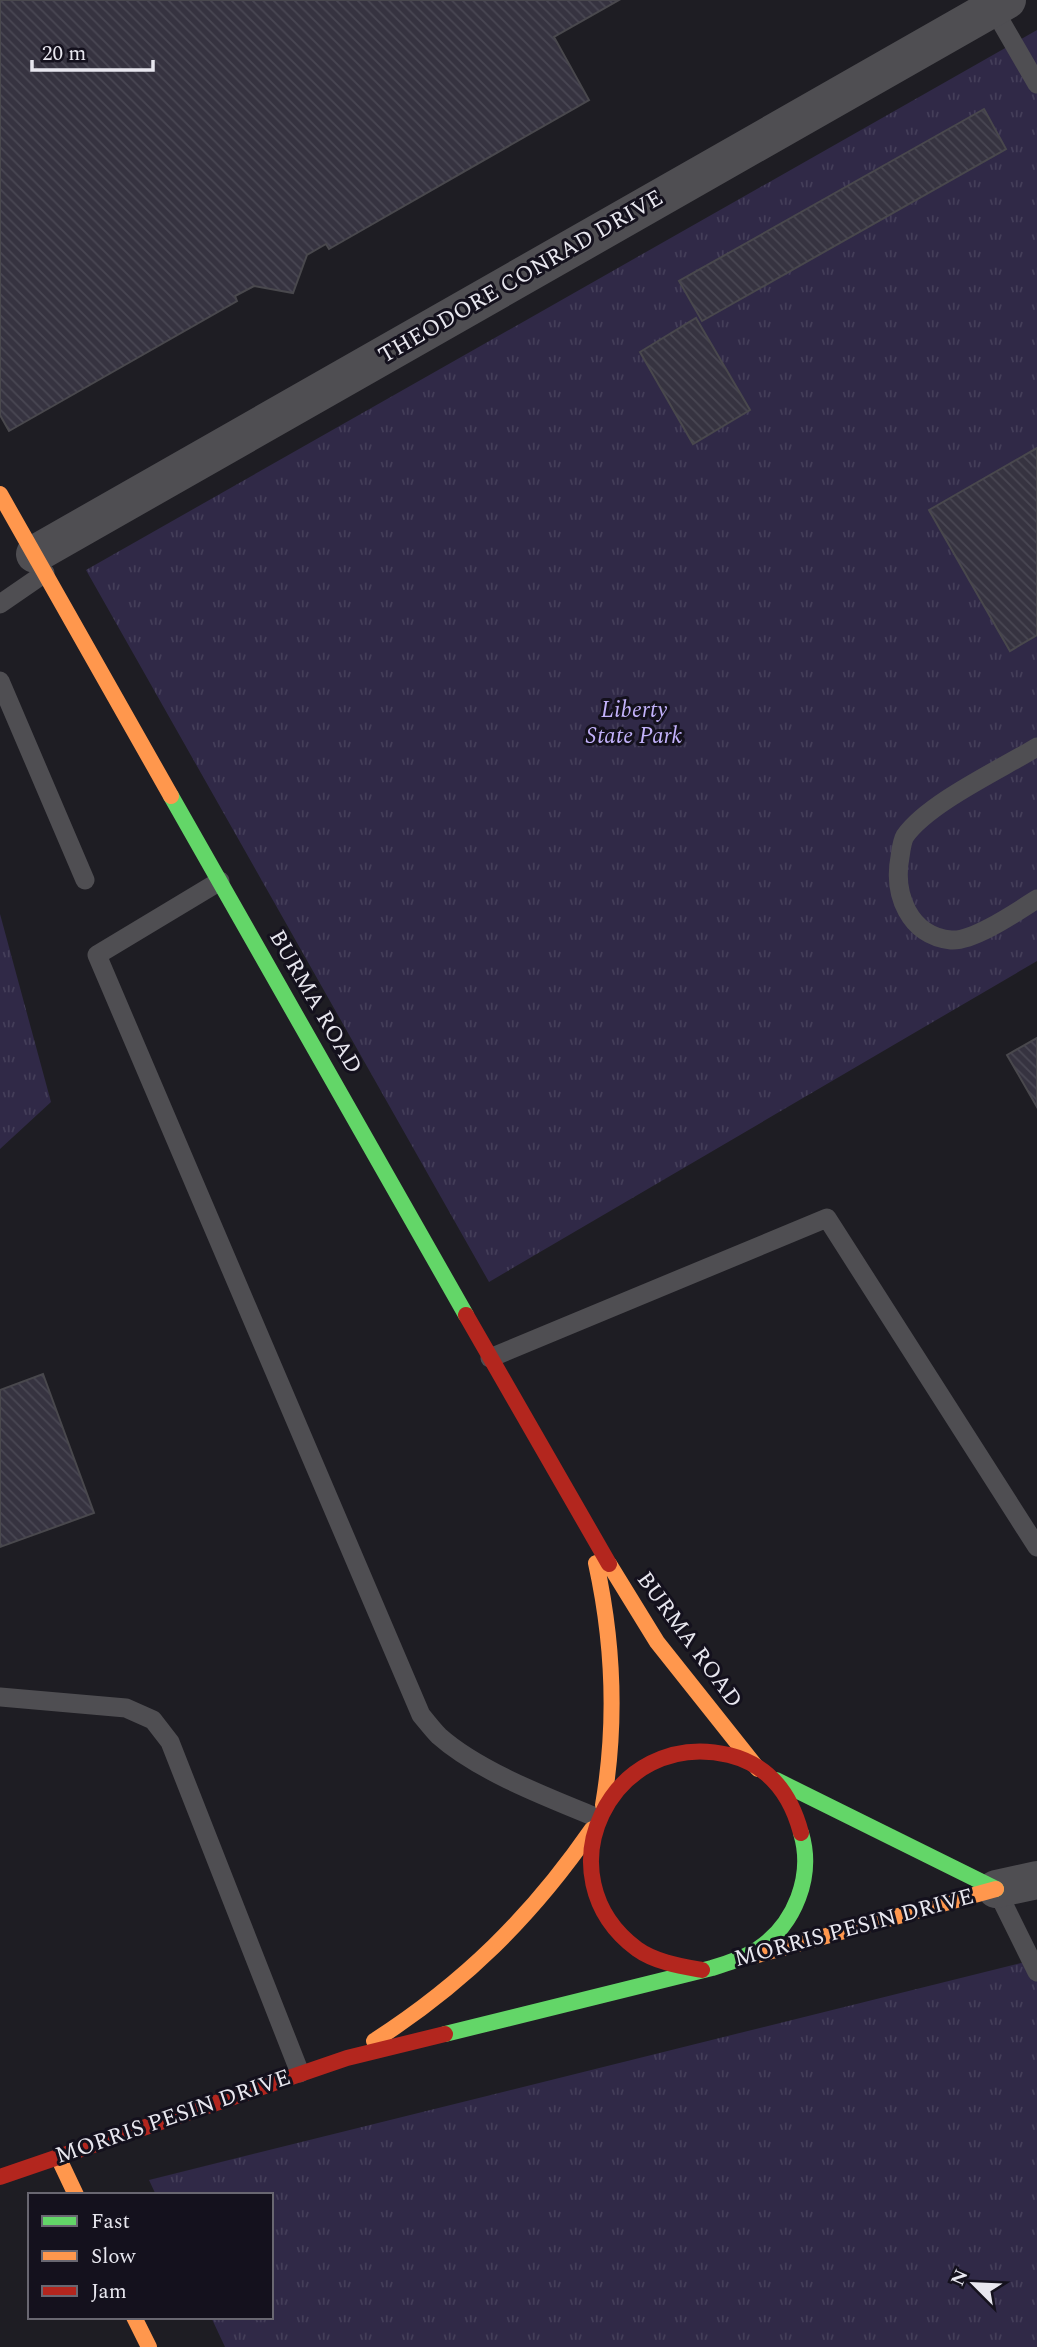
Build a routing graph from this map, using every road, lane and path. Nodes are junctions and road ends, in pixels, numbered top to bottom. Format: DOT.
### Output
graph roads {
  1 [pos="1000,4"];
  2 [pos="1037,84"];
  3 [pos="0,494"];
  4 [pos="40,563"];
  5 [pos="0,604"];
  6 [pos="0,681"];
  7 [pos="1037,747"];
  8 [pos="85,880"];
  9 [pos="220,881"];
  10 [pos="1037,899"];
  11 [pos="490,1358"];
  12 [pos="590,1533"];
  13 [pos="1037,1547"];
  14 [pos="0,1697"];
  15 [pos="758,1769"];
  16 [pos="774,1779"];
  17 [pos="599,1815"];
  18 [pos="1037,1880"];
  19 [pos="996,1889"];
  20 [pos="707,1969"];
  21 [pos="1037,1972"];
  22 [pos="346,2058"];
  23 [pos="300,2073"];
  24 [pos="58,2157"];
  25 [pos="0,2177"];
  26 [pos="75,2193"];
  27 [pos="135,2319"];
  28 [pos="149,2347"];
  1 -- 2 [label="lane"];
  1 -- 4 [label="street, THEODORE CONRAD DRIVE"];
  3 -- 4 [label="street, BURMA ROAD"];
  4 -- 5 [label="lane"];
  4 -- 9 [label="street, BURMA ROAD"];
  6 -- 8 [label="lane"];
  7 -- 10 [label="lane"];
  9 -- 11 [label="street, BURMA ROAD"];
  9 -- 17 [label="lane"];
  11 -- 12 [label="street, BURMA ROAD"];
  11 -- 13 [label="lane"];
  12 -- 15 [label="street, BURMA ROAD"];
  12 -- 17 [label="street, BURMA ROAD"];
  14 -- 23 [label="lane"];
  15 -- 16 [label="street"];
  15 -- 17 [label="street"];
  16 -- 19 [label="street, MORRIS PESIN DRIVE"];
  16 -- 20 [label="street"];
  17 -- 20 [label="street"];
  17 -- 22 [label="street, MORRIS PESIN DRIVE"];
  18 -- 19 [label="street, MORRIS PESIN DRIVE"];
  19 -- 20 [label="street, MORRIS PESIN DRIVE"];
  19 -- 21 [label="lane"];
  20 -- 22 [label="street, MORRIS PESIN DRIVE"];
  22 -- 23 [label="street, MORRIS PESIN DRIVE"];
  23 -- 24 [label="street, MORRIS PESIN DRIVE"];
  24 -- 25 [label="street, MORRIS PESIN DRIVE"];
  24 -- 26 [label="street"];
  27 -- 28 [label="street"];
}
